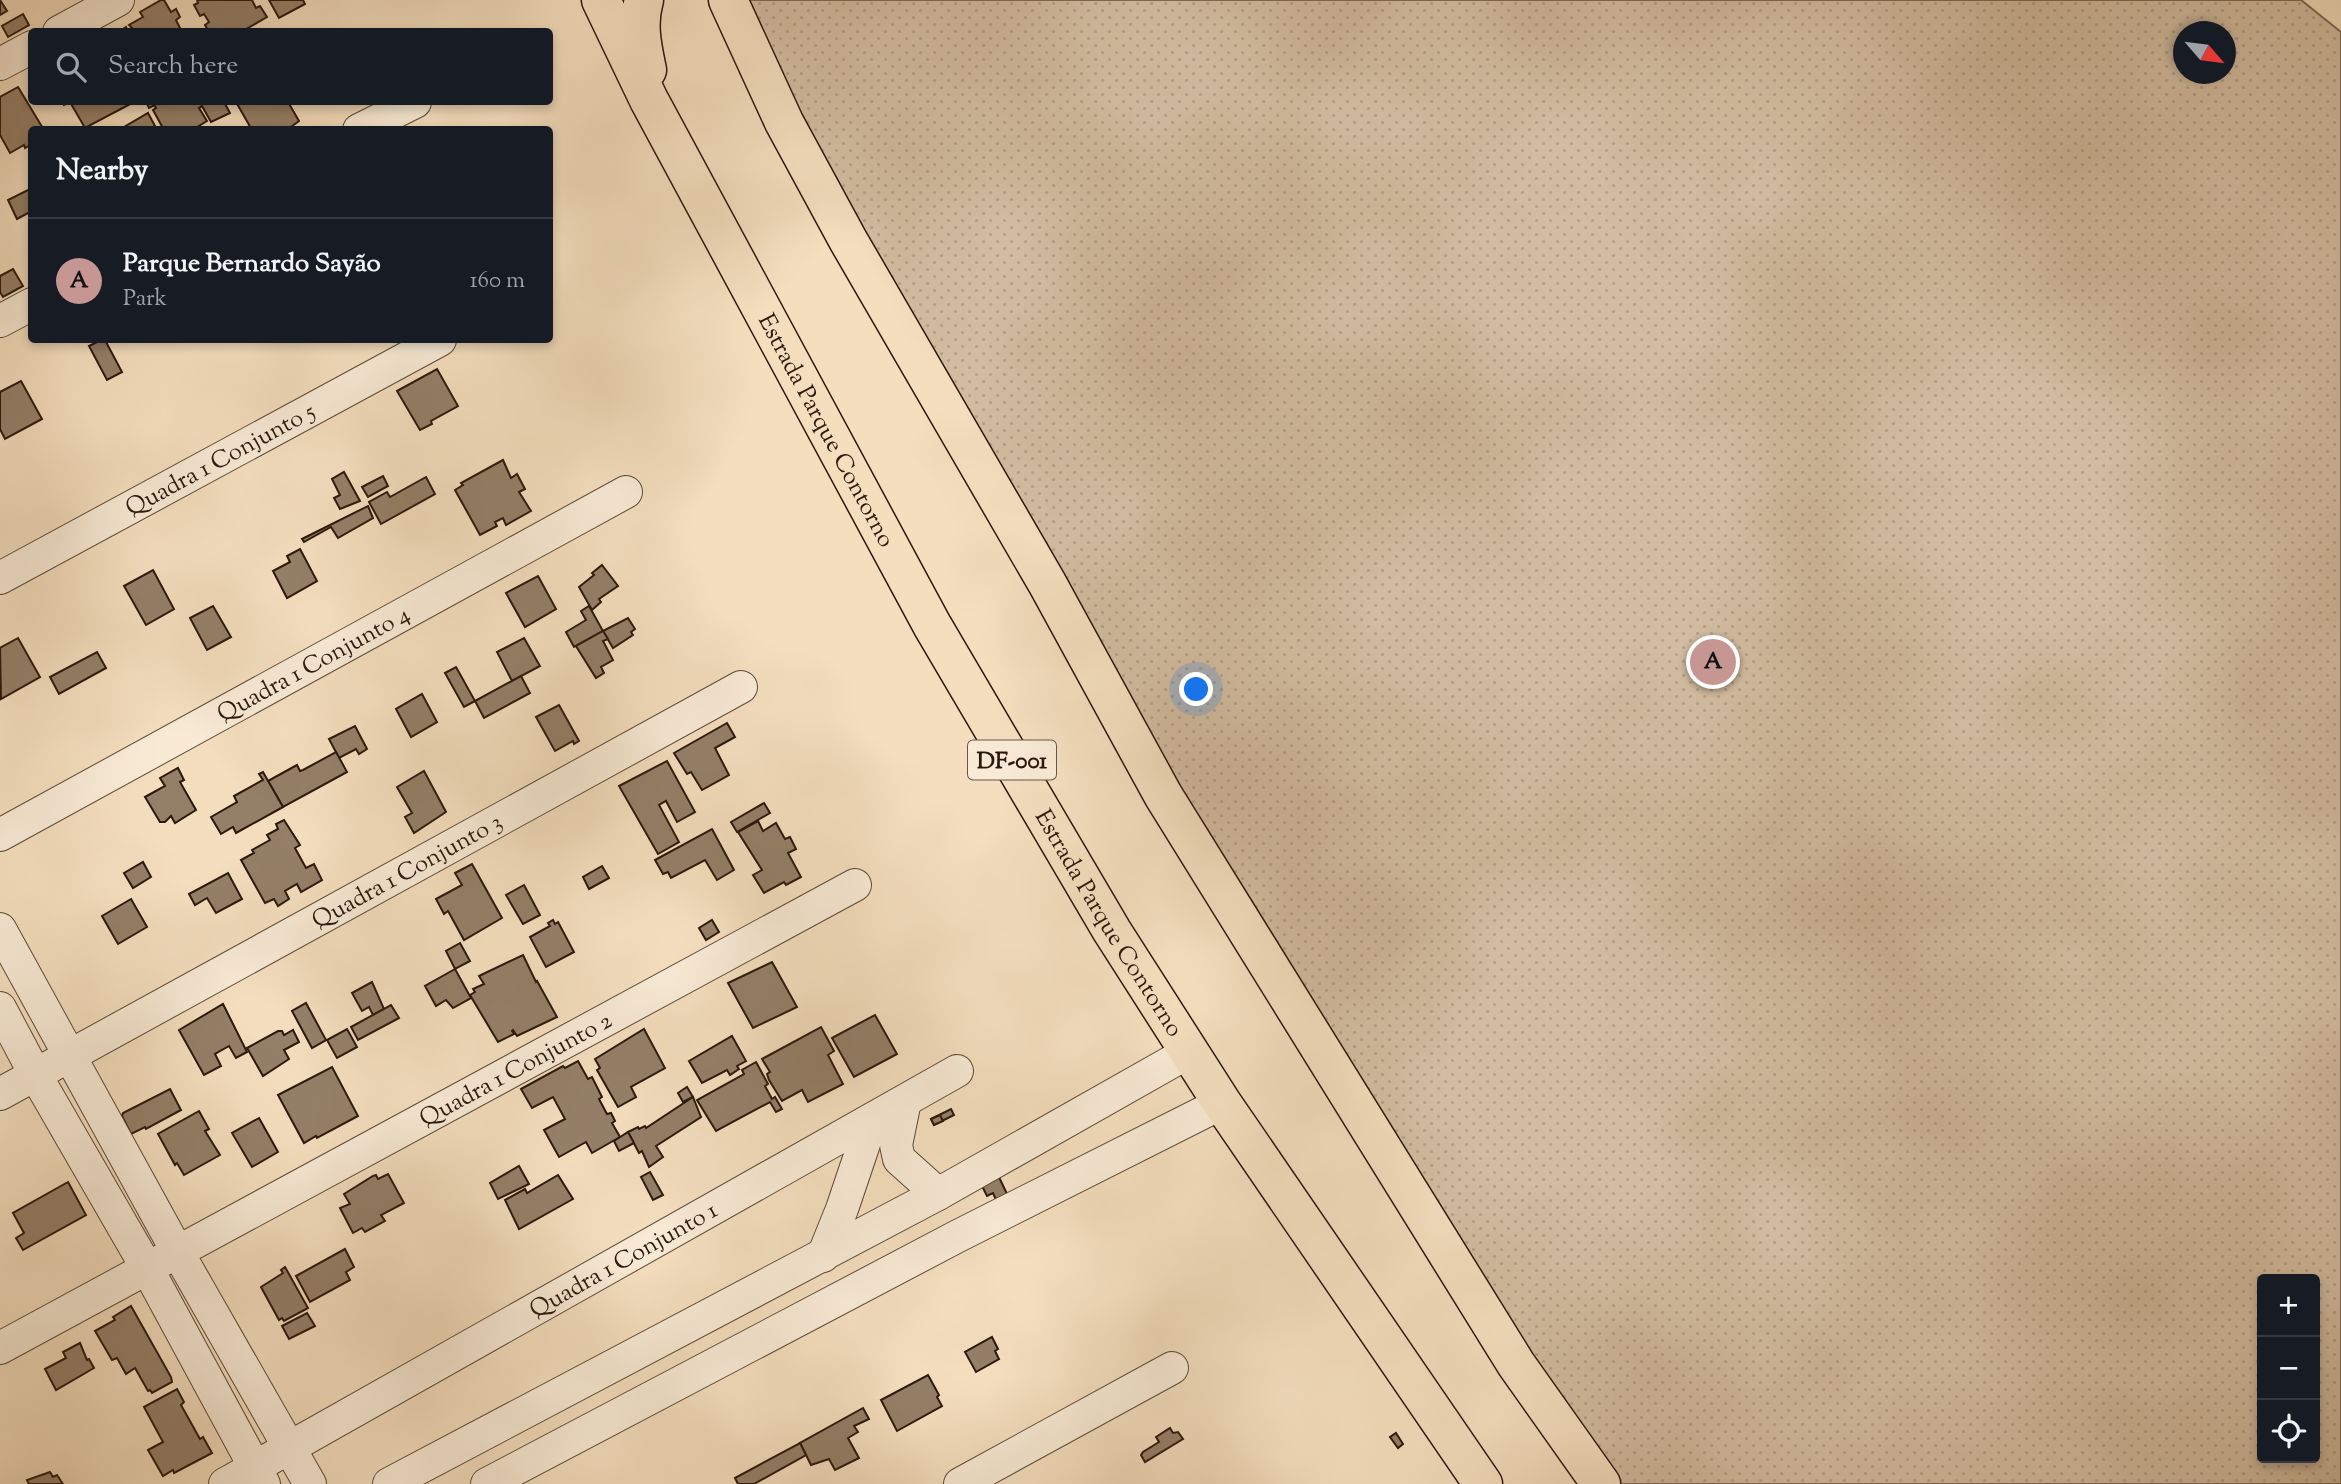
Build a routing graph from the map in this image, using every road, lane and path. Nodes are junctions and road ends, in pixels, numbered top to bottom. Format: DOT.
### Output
graph roads {
  1 [pos="118,0"];
  2 [pos="601,0"];
  3 [pos="644,0"];
  4 [pos="715,0"];
  5 [pos="735,16"];
  6 [pos="66,28"];
  7 [pos="28,49"];
  8 [pos="0,64"];
  9 [pos="649,100"];
  10 [pos="409,105"];
  11 [pos="367,126"];
  12 [pos="28,306"];
  13 [pos="0,321"];
  14 [pos="434,343"];
  15 [pos="626,492"];
  16 [pos="0,578"];
  17 [pos="741,687"];
  18 [pos="0,835"];
  19 [pos="855,885"];
  20 [pos="0,929"];
  21 [pos="0,1008"];
  22 [pos="1189,1052"];
  23 [pos="69,1055"];
  24 [pos="957,1071"];
  25 [pos="35,1074"];
  26 [pos="0,1094"];
  27 [pos="905,1101"];
  28 [pos="1222,1103"];
  29 [pos="872,1119"];
  30 [pos="1026,1146"];
  31 [pos="948,1189"];
  32 [pos="1050,1189"];
  33 [pos="981,1224"];
  34 [pos="177,1251"];
  35 [pos="823,1256"];
  36 [pos="146,1268"];
  37 [pos="0,1348"];
  38 [pos="1172,1368"];
  39 [pos="290,1448"];
  40 [pos="259,1476"];
  41 [pos="225,1484"];
  42 [pos="310,1484"];
  43 [pos="389,1484"];
  44 [pos="487,1484"];
  45 [pos="960,1484"];
  46 [pos="1483,1484"];
  47 [pos="1601,1484"];
  1 -- 6 [label="street"];
  2 -- 9 [label="main road, Estrada Parque Contorno / DF-001"];
  3 -- 9 [label="main road"];
  4 -- 5 [label="main road"];
  5 -- 47 [label="main road"];
  7 -- 8 [label="street"];
  9 -- 22 [label="main road, Estrada Parque Contorno / DF-001"];
  10 -- 11 [label="street"];
  12 -- 13 [label="street"];
  14 -- 16 [label="street, Quadra 1 Conjunto 5"];
  15 -- 18 [label="street, Quadra 1 Conjunto 4"];
  17 -- 23 [label="street, Quadra 1 Conjunto 3"];
  19 -- 34 [label="street, Quadra 1 Conjunto 2"];
  20 -- 23 [label="street"];
  21 -- 25 [label="street"];
  22 -- 28 [label="main road, Estrada Parque Contorno / DF-001"];
  22 -- 30 [label="street"];
  23 -- 25 [label="street, Quadra 1 Conjunto 3"];
  23 -- 34 [label="street"];
  24 -- 27 [label="street, Quadra 1 Conjunto 1"];
  25 -- 26 [label="street, Quadra 1 Conjunto 3"];
  25 -- 36 [label="street"];
  27 -- 29 [label="street, Quadra 1 Conjunto 1"];
  27 -- 31 [label="street"];
  28 -- 32 [label="street"];
  28 -- 46 [label="main road, Estrada Parque Contorno / DF-001"];
  29 -- 35 [label="street"];
  29 -- 39 [label="street, Quadra 1 Conjunto 1"];
  30 -- 31 [label="street"];
  30 -- 32 [label="street"];
  31 -- 33 [label="street"];
  31 -- 35 [label="street"];
  32 -- 33 [label="street"];
  33 -- 44 [label="street"];
  34 -- 36 [label="street, Quadra 1 Conjunto 2"];
  34 -- 39 [label="street"];
  35 -- 43 [label="street"];
  36 -- 37 [label="street, Quadra 1 Conjunto 2"];
  36 -- 40 [label="street"];
  38 -- 45 [label="street"];
  39 -- 40 [label="street, Quadra 1 Conjunto 1"];
  39 -- 42 [label="street"];
  40 -- 41 [label="street, Quadra 1 Conjunto 1"];
}
